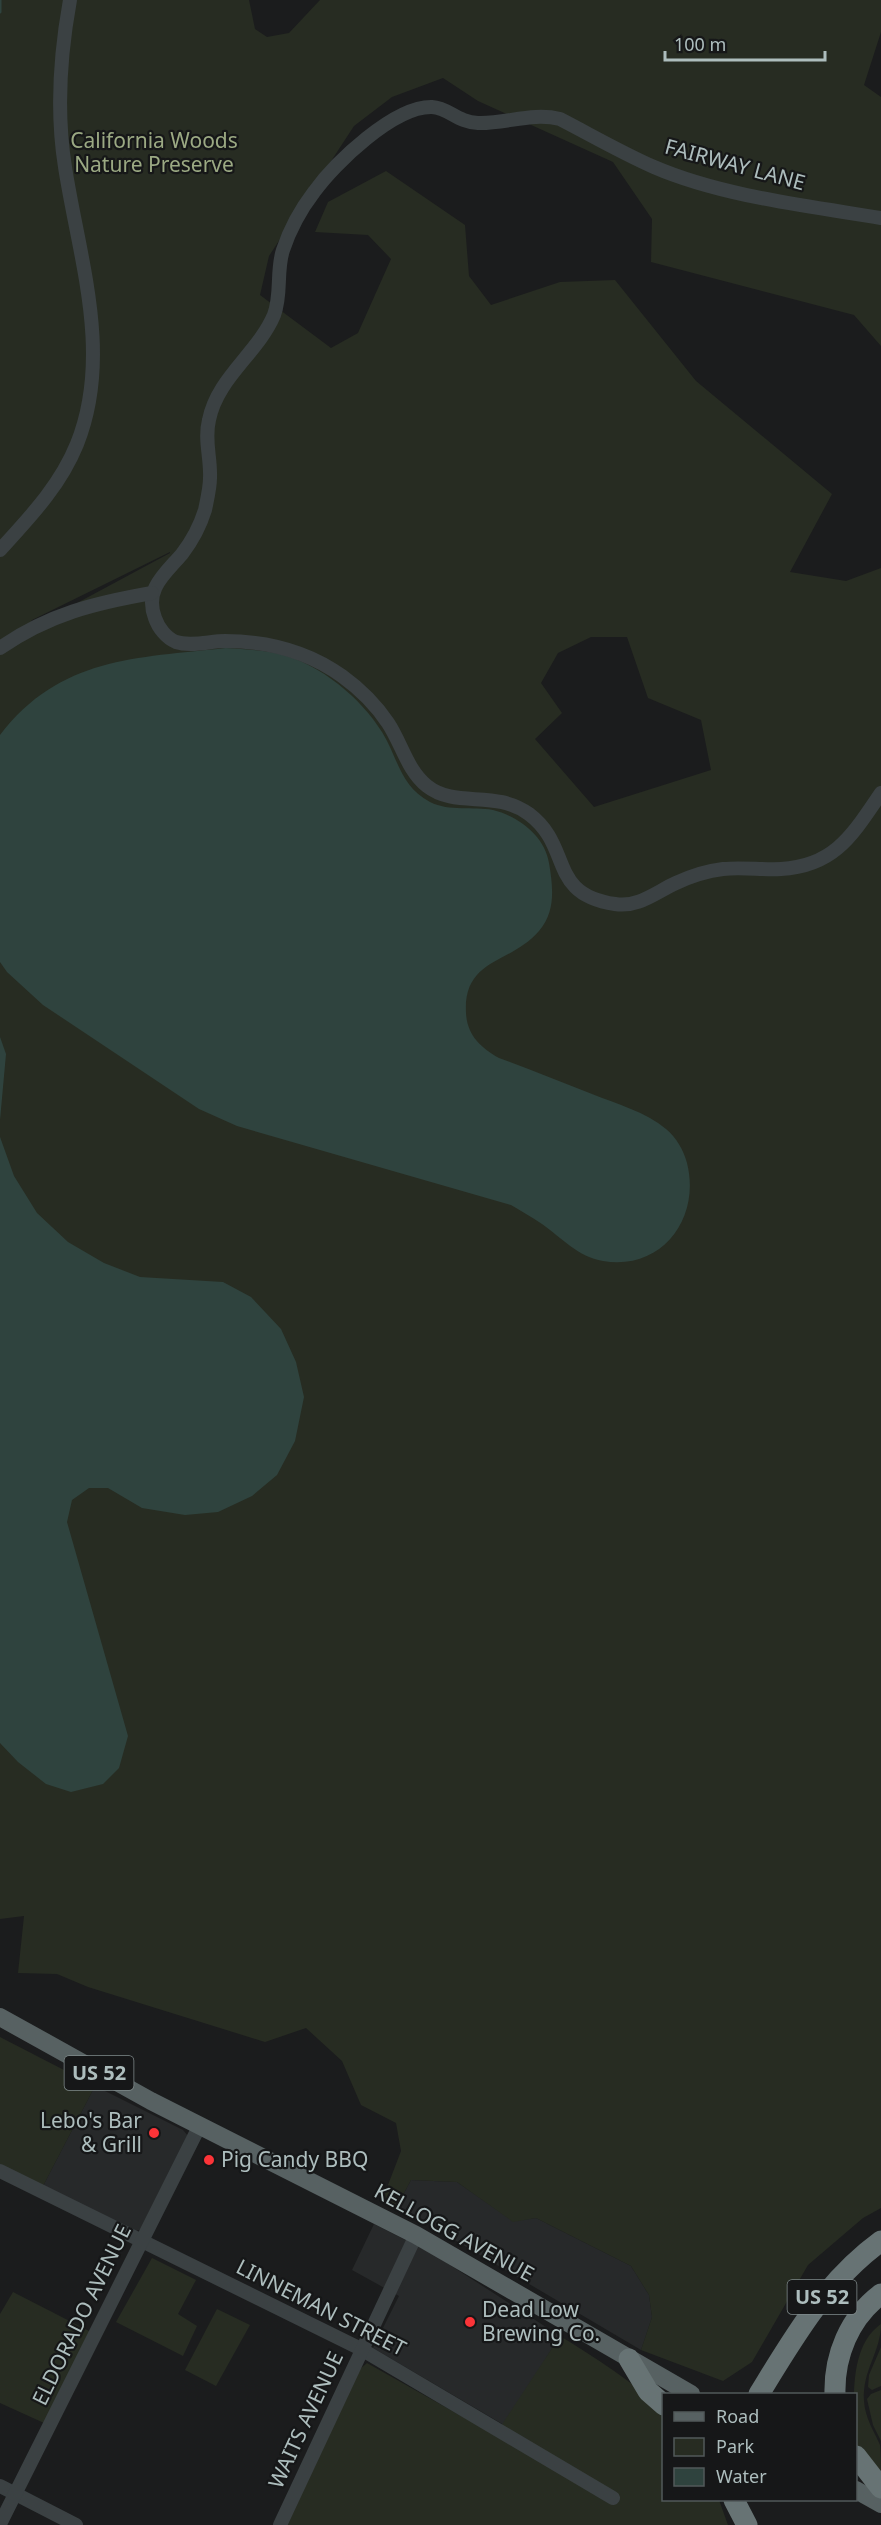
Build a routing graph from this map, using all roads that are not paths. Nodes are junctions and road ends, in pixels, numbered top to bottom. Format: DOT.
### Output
graph roads {
  1 [pos="70,0"];
  2 [pos="881,218"];
  3 [pos="0,550"];
  4 [pos="152,593"];
  5 [pos="0,648"];
  6 [pos="881,794"];
  7 [pos="0,2017"];
  8 [pos="200,2125"];
  9 [pos="0,2171"];
  10 [pos="416,2235"];
  11 [pos="142,2241"];
  12 [pos="881,2241"];
  13 [pos="881,2294"];
  14 [pos="361,2349"];
  15 [pos="629,2359"];
  16 [pos="689,2393"];
  17 [pos="760,2393"];
  18 [pos="835,2393"];
  19 [pos="662,2404"];
  20 [pos="857,2458"];
  21 [pos="0,2486"];
  22 [pos="881,2488"];
  23 [pos="857,2491"];
  24 [pos="15,2494"];
  25 [pos="613,2498"];
  26 [pos="735,2501"];
  27 [pos="881,2504"];
  28 [pos="0,2524"];
  29 [pos="76,2525"];
  30 [pos="280,2525"];
  31 [pos="747,2525"];
  1 -- 3 [label="street"];
  2 -- 4 [label="street, FAIRWAY LANE"];
  4 -- 5 [label="street"];
  4 -- 6 [label="street"];
  7 -- 8 [label="main road, KELLOGG AVENUE / US 52"];
  8 -- 10 [label="main road, KELLOGG AVENUE / US 52"];
  8 -- 11 [label="street, ELDORADO AVENUE"];
  9 -- 11 [label="street, LINNEMAN STREET"];
  10 -- 14 [label="street, WAITS AVENUE"];
  10 -- 15 [label="main road, KELLOGG AVENUE / US 52"];
  11 -- 14 [label="street, LINNEMAN STREET"];
  11 -- 24 [label="street, ELDORADO AVENUE"];
  12 -- 17 [label="highway, US 52"];
  13 -- 18 [label="highway"];
  14 -- 25 [label="street, LINNEMAN STREET"];
  14 -- 30 [label="street, WAITS AVENUE"];
  15 -- 16 [label="main road, KELLOGG AVENUE / US 52"];
  15 -- 19 [label="highway"];
  20 -- 22 [label="highway"];
  21 -- 24 [label="street"];
  23 -- 27 [label="main road"];
  24 -- 28 [label="street, ELDORADO AVENUE"];
  24 -- 29 [label="street"];
  26 -- 31 [label="highway"];
}
